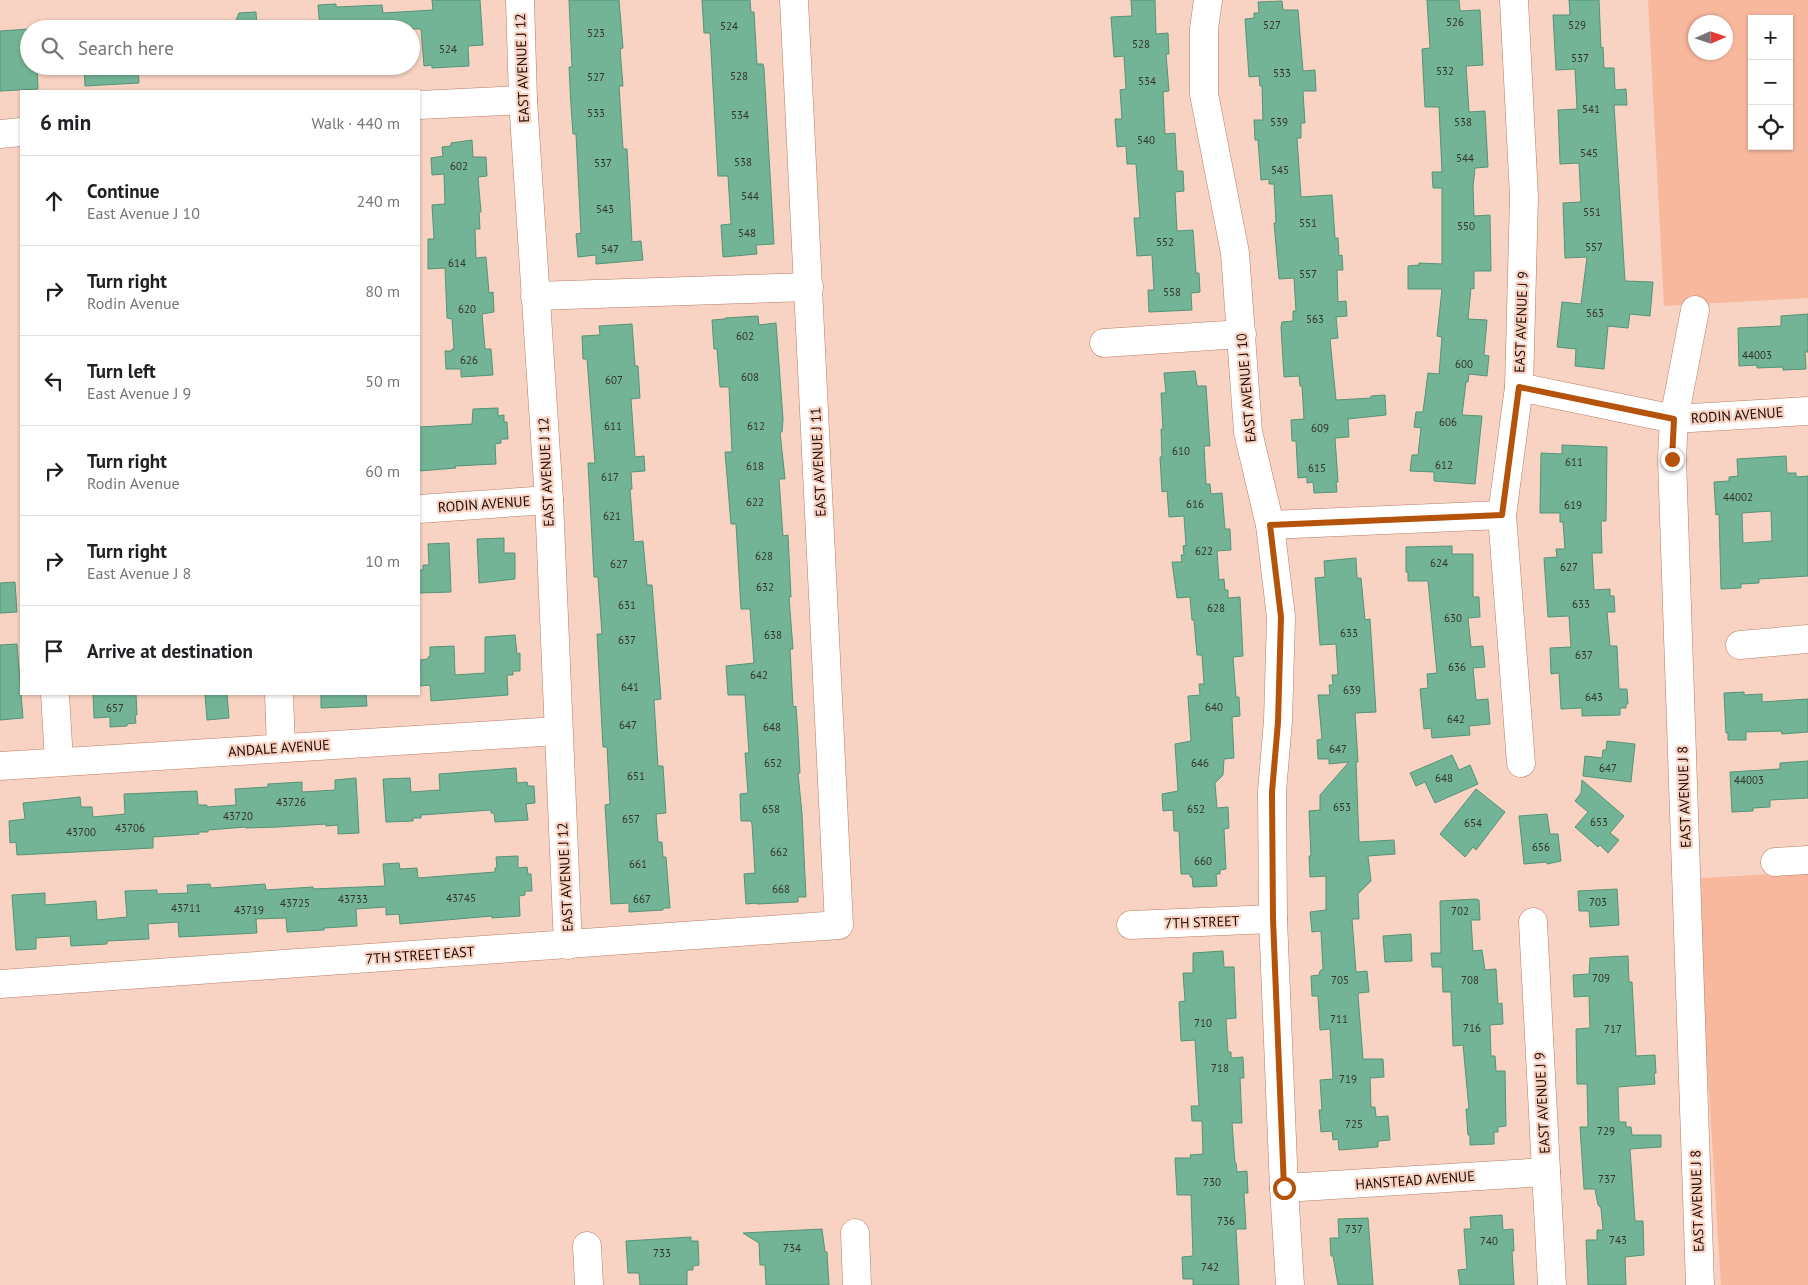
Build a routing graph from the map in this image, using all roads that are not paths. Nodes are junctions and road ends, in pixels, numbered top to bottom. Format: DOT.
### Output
graph roads {
  1 [pos="520,0"];
  2 [pos="794,0"];
  3 [pos="1208,0"];
  4 [pos="1514,0"];
  5 [pos="523,100"];
  6 [pos="420,105"];
  7 [pos="20,132"];
  8 [pos="0,134"];
  9 [pos="809,287"];
  10 [pos="535,296"];
  11 [pos="1694,310"];
  12 [pos="1242,334"];
  13 [pos="1104,344"];
  14 [pos="1519,387"];
  15 [pos="1808,410"];
  16 [pos="1674,419"];
  17 [pos="549,500"];
  18 [pos="420,508"];
  19 [pos="1502,515"];
  20 [pos="1270,525"];
  21 [pos="1808,640"];
  22 [pos="1740,645"];
  23 [pos="55,695"];
  24 [pos="279,695"];
  25 [pos="558,731"];
  26 [pos="281,748"];
  27 [pos="59,761"];
  28 [pos="1522,763"];
  29 [pos="0,766"];
  30 [pos="1808,860"];
  31 [pos="1774,862"];
  32 [pos="1273,919"];
  33 [pos="1533,922"];
  34 [pos="839,924"];
  35 [pos="1131,925"];
  36 [pos="568,945"];
  37 [pos="0,984"];
  38 [pos="1546,1172"];
  39 [pos="1284,1188"];
  40 [pos="855,1233"];
  41 [pos="587,1246"];
  42 [pos="589,1285"];
  43 [pos="857,1285"];
  44 [pos="1290,1285"];
  45 [pos="1552,1285"];
  46 [pos="1700,1285"];
  1 -- 5 [label="street, EAST AVENUE J 12"];
  2 -- 9 [label="street, EAST AVENUE J 11"];
  3 -- 12 [label="street, EAST AVENUE J 10"];
  4 -- 14 [label="street, EAST AVENUE J 9"];
  5 -- 6 [label="street"];
  5 -- 10 [label="street, EAST AVENUE J 12"];
  7 -- 8 [label="street"];
  9 -- 10 [label="street"];
  9 -- 34 [label="street, EAST AVENUE J 11"];
  10 -- 17 [label="street, EAST AVENUE J 12"];
  11 -- 16 [label="street, EAST AVENUE J 8"];
  12 -- 13 [label="street"];
  12 -- 20 [label="street, EAST AVENUE J 10"];
  14 -- 16 [label="street, RODIN AVENUE"];
  14 -- 19 [label="street, EAST AVENUE J 9"];
  15 -- 16 [label="street, RODIN AVENUE"];
  16 -- 46 [label="street, EAST AVENUE J 8"];
  17 -- 18 [label="street, RODIN AVENUE"];
  17 -- 25 [label="street, EAST AVENUE J 12"];
  19 -- 20 [label="street"];
  19 -- 28 [label="street, EAST AVENUE J 9"];
  20 -- 32 [label="street, EAST AVENUE J 10"];
  21 -- 22 [label="street"];
  23 -- 27 [label="street"];
  24 -- 26 [label="street"];
  25 -- 26 [label="street, ANDALE AVENUE"];
  25 -- 36 [label="street, EAST AVENUE J 12"];
  26 -- 27 [label="street, ANDALE AVENUE"];
  27 -- 29 [label="street, ANDALE AVENUE"];
  30 -- 31 [label="street"];
  32 -- 35 [label="street, 7TH STREET"];
  32 -- 39 [label="street, EAST AVENUE J 10"];
  33 -- 38 [label="street, EAST AVENUE J 9"];
  34 -- 36 [label="street, 7TH STREET EAST"];
  36 -- 37 [label="street, 7TH STREET EAST"];
  38 -- 39 [label="street, HANSTEAD AVENUE"];
  38 -- 45 [label="street, EAST AVENUE J 9"];
  39 -- 44 [label="street, EAST AVENUE J 10"];
  40 -- 43 [label="street"];
  41 -- 42 [label="street"];
}
